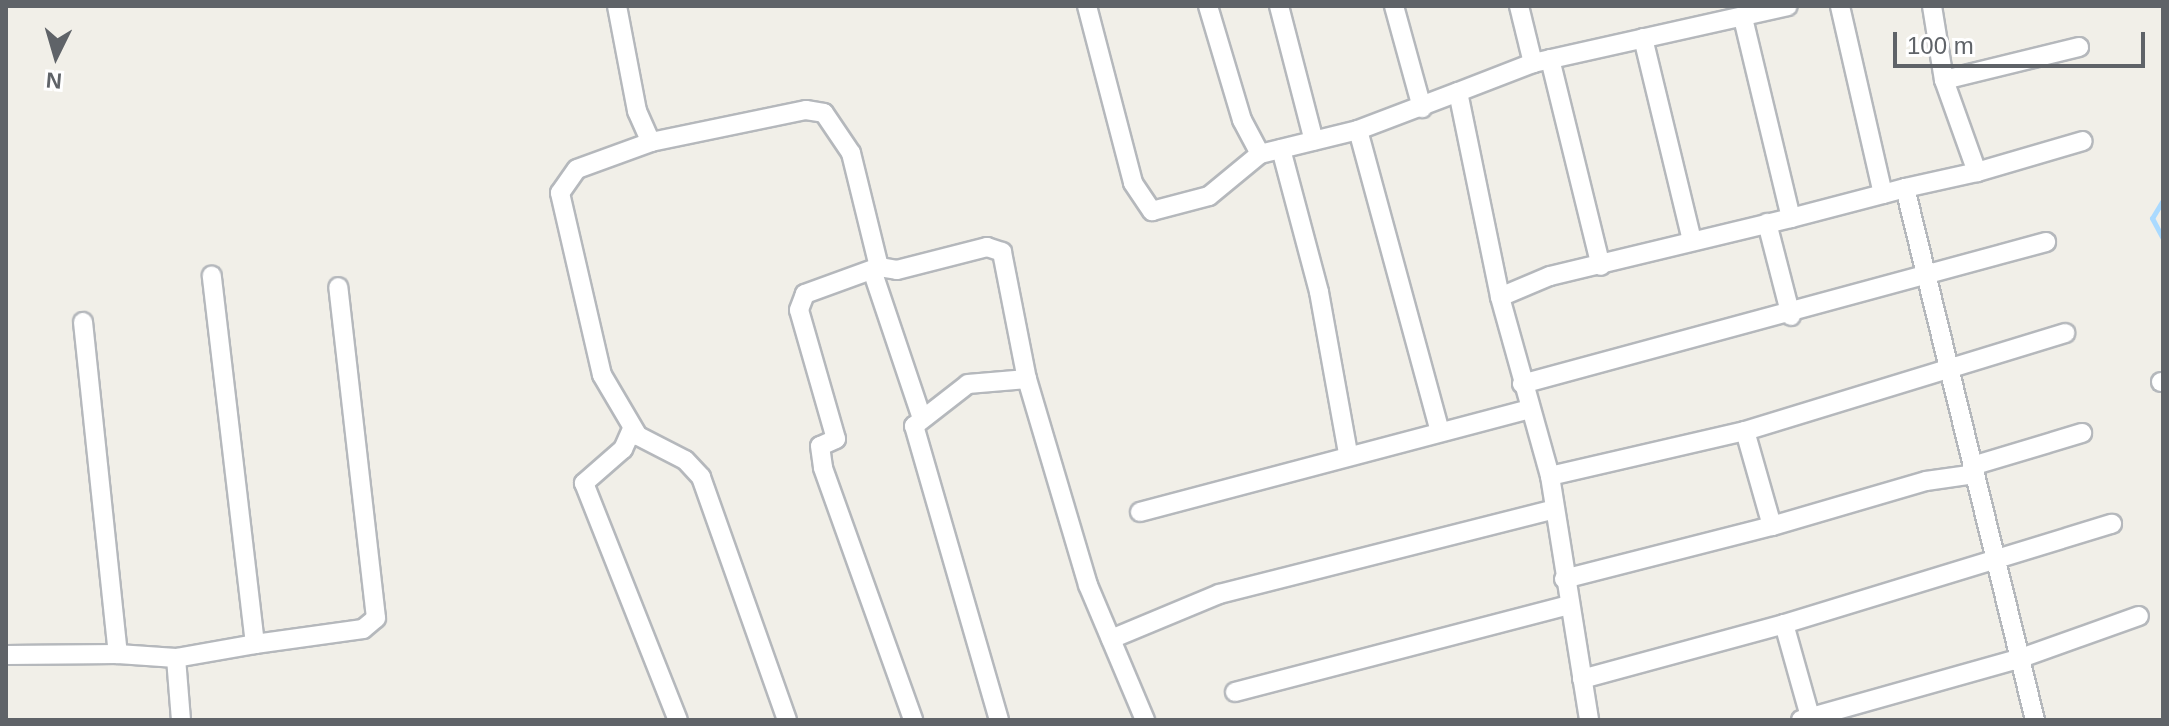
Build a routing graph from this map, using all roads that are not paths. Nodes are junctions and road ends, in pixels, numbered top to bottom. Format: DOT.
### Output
graph roads {
  1 [pos="617,6"];
  2 [pos="1087,6"];
  3 [pos="1208,6"];
  4 [pos="1279,6"];
  5 [pos="1394,6"];
  6 [pos="1519,6"];
  7 [pos="1840,6"];
  8 [pos="1932,6"];
  9 [pos="1778,7"];
  10 [pos="1743,18"];
  11 [pos="1643,38"];
  12 [pos="2079,47"];
  13 [pos="1541,61"];
  14 [pos="1944,80"];
  15 [pos="1458,92"];
  16 [pos="1422,108"];
  17 [pos="1358,130"];
  18 [pos="1314,141"];
  19 [pos="2083,141"];
  20 [pos="651,142"];
  21 [pos="1281,149"];
  22 [pos="1260,154"];
  23 [pos="1977,172"];
  24 [pos="1905,188"];
  25 [pos="1883,194"];
  26 [pos="1791,218"];
  27 [pos="1767,223"];
  28 [pos="1692,240"];
  29 [pos="2046,242"];
  30 [pos="1601,266"];
  31 [pos="876,268"];
  32 [pos="212,276"];
  33 [pos="1927,280"];
  34 [pos="338,287"];
  35 [pos="1500,297"];
  36 [pos="1791,316"];
  37 [pos="83,322"];
  38 [pos="2065,333"];
  39 [pos="1948,374"];
  40 [pos="1027,379"];
  41 [pos="1522,384"];
  42 [pos="1529,409"];
  43 [pos="921,416"];
  44 [pos="632,429"];
  45 [pos="1440,431"];
  46 [pos="1745,431"];
  47 [pos="2082,433"];
  48 [pos="1348,453"];
  49 [pos="1974,470"];
  50 [pos="1550,476"];
  51 [pos="1554,509"];
  52 [pos="1140,512"];
  53 [pos="2112,524"];
  54 [pos="1772,526"];
  55 [pos="1997,562"];
  56 [pos="1564,579"];
  57 [pos="1568,605"];
  58 [pos="2139,616"];
  59 [pos="1784,624"];
  60 [pos="1111,639"];
  61 [pos="255,644"];
  62 [pos="118,654"];
  63 [pos="6,655"];
  64 [pos="176,658"];
  65 [pos="2021,658"];
  66 [pos="1582,679"];
  67 [pos="1235,692"];
  68 [pos="1807,719"];
  69 [pos="181,720"];
  70 [pos="678,720"];
  71 [pos="787,720"];
  72 [pos="913,720"];
  73 [pos="999,720"];
  74 [pos="1145,720"];
  75 [pos="1589,720"];
  76 [pos="2035,720"];
  1 -- 20 [label="street"];
  2 -- 22 [label="street"];
  3 -- 22 [label="street"];
  4 -- 18 [label="street"];
  5 -- 16 [label="street"];
  6 -- 13 [label="street"];
  7 -- 25 [label="street"];
  8 -- 14 [label="street"];
  9 -- 10 [label="street"];
  10 -- 11 [label="street"];
  10 -- 26 [label="street"];
  11 -- 13 [label="street"];
  11 -- 28 [label="street"];
  12 -- 14 [label="street"];
  13 -- 15 [label="street"];
  13 -- 30 [label="street"];
  14 -- 23 [label="street"];
  15 -- 16 [label="street"];
  15 -- 35 [label="street"];
  16 -- 17 [label="street"];
  17 -- 18 [label="street"];
  17 -- 45 [label="street"];
  18 -- 21 [label="street"];
  19 -- 23 [label="street"];
  20 -- 31 [label="street"];
  20 -- 44 [label="street"];
  21 -- 22 [label="street"];
  21 -- 48 [label="street"];
  23 -- 24 [label="street"];
  24 -- 25 [label="street"];
  24 -- 33 [label="street"];
  25 -- 26 [label="street"];
  26 -- 27 [label="street"];
  27 -- 28 [label="street"];
  27 -- 36 [label="street"];
  28 -- 30 [label="street"];
  29 -- 33 [label="street"];
  30 -- 35 [label="street"];
  31 -- 40 [label="street"];
  31 -- 43 [label="street"];
  31 -- 72 [label="street"];
  32 -- 61 [label="street"];
  33 -- 36 [label="street"];
  33 -- 39 [label="street"];
  34 -- 61 [label="street"];
  35 -- 41 [label="street"];
  36 -- 41 [label="street"];
  37 -- 62 [label="street"];
  38 -- 39 [label="street"];
  39 -- 46 [label="street"];
  39 -- 49 [label="street"];
  40 -- 43 [label="street"];
  40 -- 60 [label="street"];
  41 -- 42 [label="street"];
  42 -- 45 [label="street"];
  42 -- 50 [label="street"];
  43 -- 73 [label="street"];
  44 -- 70 [label="street"];
  44 -- 71 [label="street"];
  45 -- 48 [label="street"];
  46 -- 50 [label="street"];
  46 -- 54 [label="street"];
  47 -- 49 [label="street"];
  48 -- 52 [label="street"];
  49 -- 54 [label="street"];
  49 -- 55 [label="street"];
  50 -- 51 [label="street"];
  51 -- 56 [label="street"];
  51 -- 60 [label="street"];
  53 -- 55 [label="street"];
  54 -- 56 [label="street"];
  55 -- 59 [label="street"];
  55 -- 65 [label="street"];
  56 -- 57 [label="street"];
  57 -- 66 [label="street"];
  57 -- 67 [label="street"];
  58 -- 65 [label="street"];
  59 -- 66 [label="street"];
  59 -- 68 [label="street"];
  60 -- 74 [label="street"];
  61 -- 64 [label="street"];
  62 -- 63 [label="street"];
  62 -- 64 [label="street"];
  64 -- 69 [label="street"];
  65 -- 68 [label="street"];
  65 -- 76 [label="street"];
  66 -- 75 [label="street"];
}
